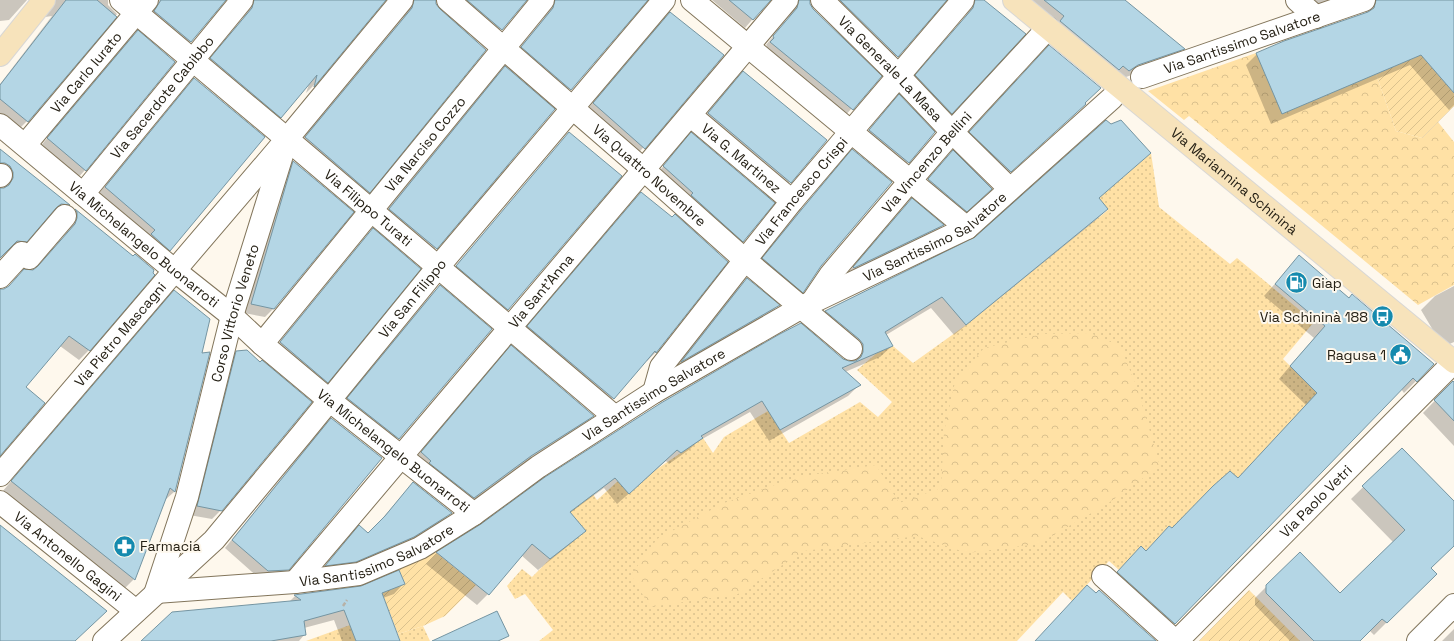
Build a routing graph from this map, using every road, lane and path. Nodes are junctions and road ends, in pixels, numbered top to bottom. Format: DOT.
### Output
graph roads {
  1 [pos="44,0"];
  2 [pos="242,0"];
  3 [pos="402,0"];
  4 [pos="448,0"];
  5 [pos="543,0"];
  6 [pos="664,0"];
  7 [pos="692,0"];
  8 [pos="787,0"];
  9 [pos="822,0"];
  10 [pos="963,0"];
  11 [pos="1014,0"];
  12 [pos="1298,0"];
  13 [pos="1364,0"];
  14 [pos="135,4"];
  15 [pos="1316,17"];
  16 [pos="1048,28"];
  17 [pos="748,47"];
  18 [pos="503,48"];
  19 [pos="0,55"];
  20 [pos="193,60"];
  21 [pos="898,75"];
  22 [pos="1142,77"];
  23 [pos="1112,98"];
  24 [pos="572,108"];
  25 [pos="690,115"];
  26 [pos="0,125"];
  27 [pos="851,132"];
  28 [pos="952,132"];
  29 [pos="287,139"];
  30 [pos="25,146"];
  31 [pos="644,170"];
  32 [pos="910,181"];
  33 [pos="1010,189"];
  34 [pos="83,194"];
  35 [pos="792,201"];
  36 [pos="370,209"];
  37 [pos="64,216"];
  38 [pos="967,228"];
  39 [pos="745,260"];
  40 [pos="438,267"];
  41 [pos="174,270"];
  42 [pos="0,277"];
  43 [pos="807,305"];
  44 [pos="232,316"];
  45 [pos="510,328"];
  46 [pos="262,344"];
  47 [pos="851,349"];
  48 [pos="1454,362"];
  49 [pos="654,392"];
  50 [pos="329,400"];
  51 [pos="615,417"];
  52 [pos="401,456"];
  53 [pos="0,475"];
  54 [pos="0,502"];
  55 [pos="474,514"];
  56 [pos="1103,576"];
  57 [pos="295,582"];
  58 [pos="156,592"];
  59 [pos="1454,605"];
  60 [pos="136,611"];
  61 [pos="104,641"];
  62 [pos="1176,641"];
  63 [pos="1418,641"];
  1 -- 19 [label="main road"];
  2 -- 20 [label="street, Via Sacerdote Cabibbo"];
  3 -- 29 [label="street, Corso Vittorio Veneto"];
  4 -- 18 [label="street, Via Quattro Novembre"];
  5 -- 18 [label="street, Via Narciso Cozzo"];
  6 -- 24 [label="street, Via San Filippo"];
  7 -- 17 [label="street"];
  8 -- 17 [label="street, Via Sant'Anna"];
  9 -- 21 [label="street, Via Generale La Masa"];
  10 -- 21 [label="street, Via Francesco Crispi"];
  11 -- 16 [label="main road, Via Mariannina Schininà"];
  12 -- 15 [label="street"];
  13 -- 15 [label="street, Via Santissimo Salvatore"];
  14 -- 20 [label="street, Via Filippo Turati"];
  14 -- 30 [label="street, Via Carlo Iurato"];
  15 -- 22 [label="street, Via Santissimo Salvatore"];
  16 -- 28 [label="street, Via Vincenzo Bellini"];
  16 -- 48 [label="main road, Via Mariannina Schininà"];
  17 -- 25 [label="street, Via Sant'Anna"];
  17 -- 27 [label="street"];
  18 -- 24 [label="street, Via Quattro Novembre"];
  18 -- 36 [label="street, Via Narciso Cozzo"];
  20 -- 29 [label="street, Via Filippo Turati"];
  20 -- 34 [label="street, Via Sacerdote Cabibbo"];
  21 -- 27 [label="street, Via Francesco Crispi"];
  21 -- 28 [label="street, Via Generale La Masa"];
  23 -- 33 [label="street, Via Santissimo Salvatore"];
  24 -- 31 [label="street, Via Quattro Novembre"];
  24 -- 40 [label="street, Via San Filippo"];
  25 -- 31 [label="street, Via Sant'Anna"];
  25 -- 35 [label="street, Via G. Martinez"];
  26 -- 30 [label="street, Via Michelangelo Buonarroti"];
  27 -- 32 [label="street"];
  27 -- 35 [label="street, Via Francesco Crispi"];
  28 -- 32 [label="street, Via Vincenzo Bellini"];
  28 -- 33 [label="street, Via Generale La Masa"];
  29 -- 36 [label="street, Via Filippo Turati"];
  29 -- 41 [label="street, Via Pietro Mascagni"];
  29 -- 44 [label="street, Corso Vittorio Veneto"];
  30 -- 34 [label="street, Via Michelangelo Buonarroti"];
  31 -- 39 [label="street, Via Quattro Novembre"];
  31 -- 45 [label="street, Via Sant'Anna"];
  32 -- 38 [label="street"];
  32 -- 43 [label="street, Via Vincenzo Bellini"];
  33 -- 38 [label="street, Via Santissimo Salvatore"];
  34 -- 41 [label="street, Via Michelangelo Buonarroti"];
  35 -- 39 [label="street, Via Francesco Crispi"];
  36 -- 40 [label="street, Via Filippo Turati"];
  36 -- 46 [label="street, Via Narciso Cozzo"];
  37 -- 42 [label="street"];
  38 -- 43 [label="street, Via Santissimo Salvatore"];
  39 -- 43 [label="street, Via Quattro Novembre"];
  39 -- 49 [label="street, Via Francesco Crispi"];
  40 -- 45 [label="street, Via Filippo Turati"];
  40 -- 50 [label="street, Via San Filippo"];
  41 -- 44 [label="street, Via Michelangelo Buonarroti"];
  41 -- 53 [label="street, Via Pietro Mascagni"];
  43 -- 47 [label="street, Via Quattro Novembre"];
  43 -- 49 [label="street, Via Santissimo Salvatore"];
  44 -- 46 [label="street, Via Michelangelo Buonarroti"];
  44 -- 58 [label="street, Corso Vittorio Veneto"];
  45 -- 51 [label="street, Via Filippo Turati"];
  45 -- 52 [label="street, Via Sant'Anna"];
  46 -- 50 [label="street, Via Michelangelo Buonarroti"];
  48 -- 62 [label="street, Via Paolo Vetri"];
  49 -- 51 [label="street, Via Santissimo Salvatore"];
  50 -- 52 [label="street, Via Michelangelo Buonarroti"];
  50 -- 58 [label="street, Via San Filippo"];
  51 -- 55 [label="street, Via Santissimo Salvatore"];
  52 -- 55 [label="street, Via Michelangelo Buonarroti"];
  52 -- 57 [label="street, Via Sant'Anna"];
  54 -- 60 [label="street, Via Antonello Gagini"];
  55 -- 57 [label="street, Via Santissimo Salvatore"];
  56 -- 62 [label="street"];
  57 -- 58 [label="street, Via Santissimo Salvatore"];
  58 -- 60 [label="street, Corso Vittorio Veneto"];
  59 -- 63 [label="street"];
  60 -- 61 [label="street, Corso Vittorio Veneto"];
}
